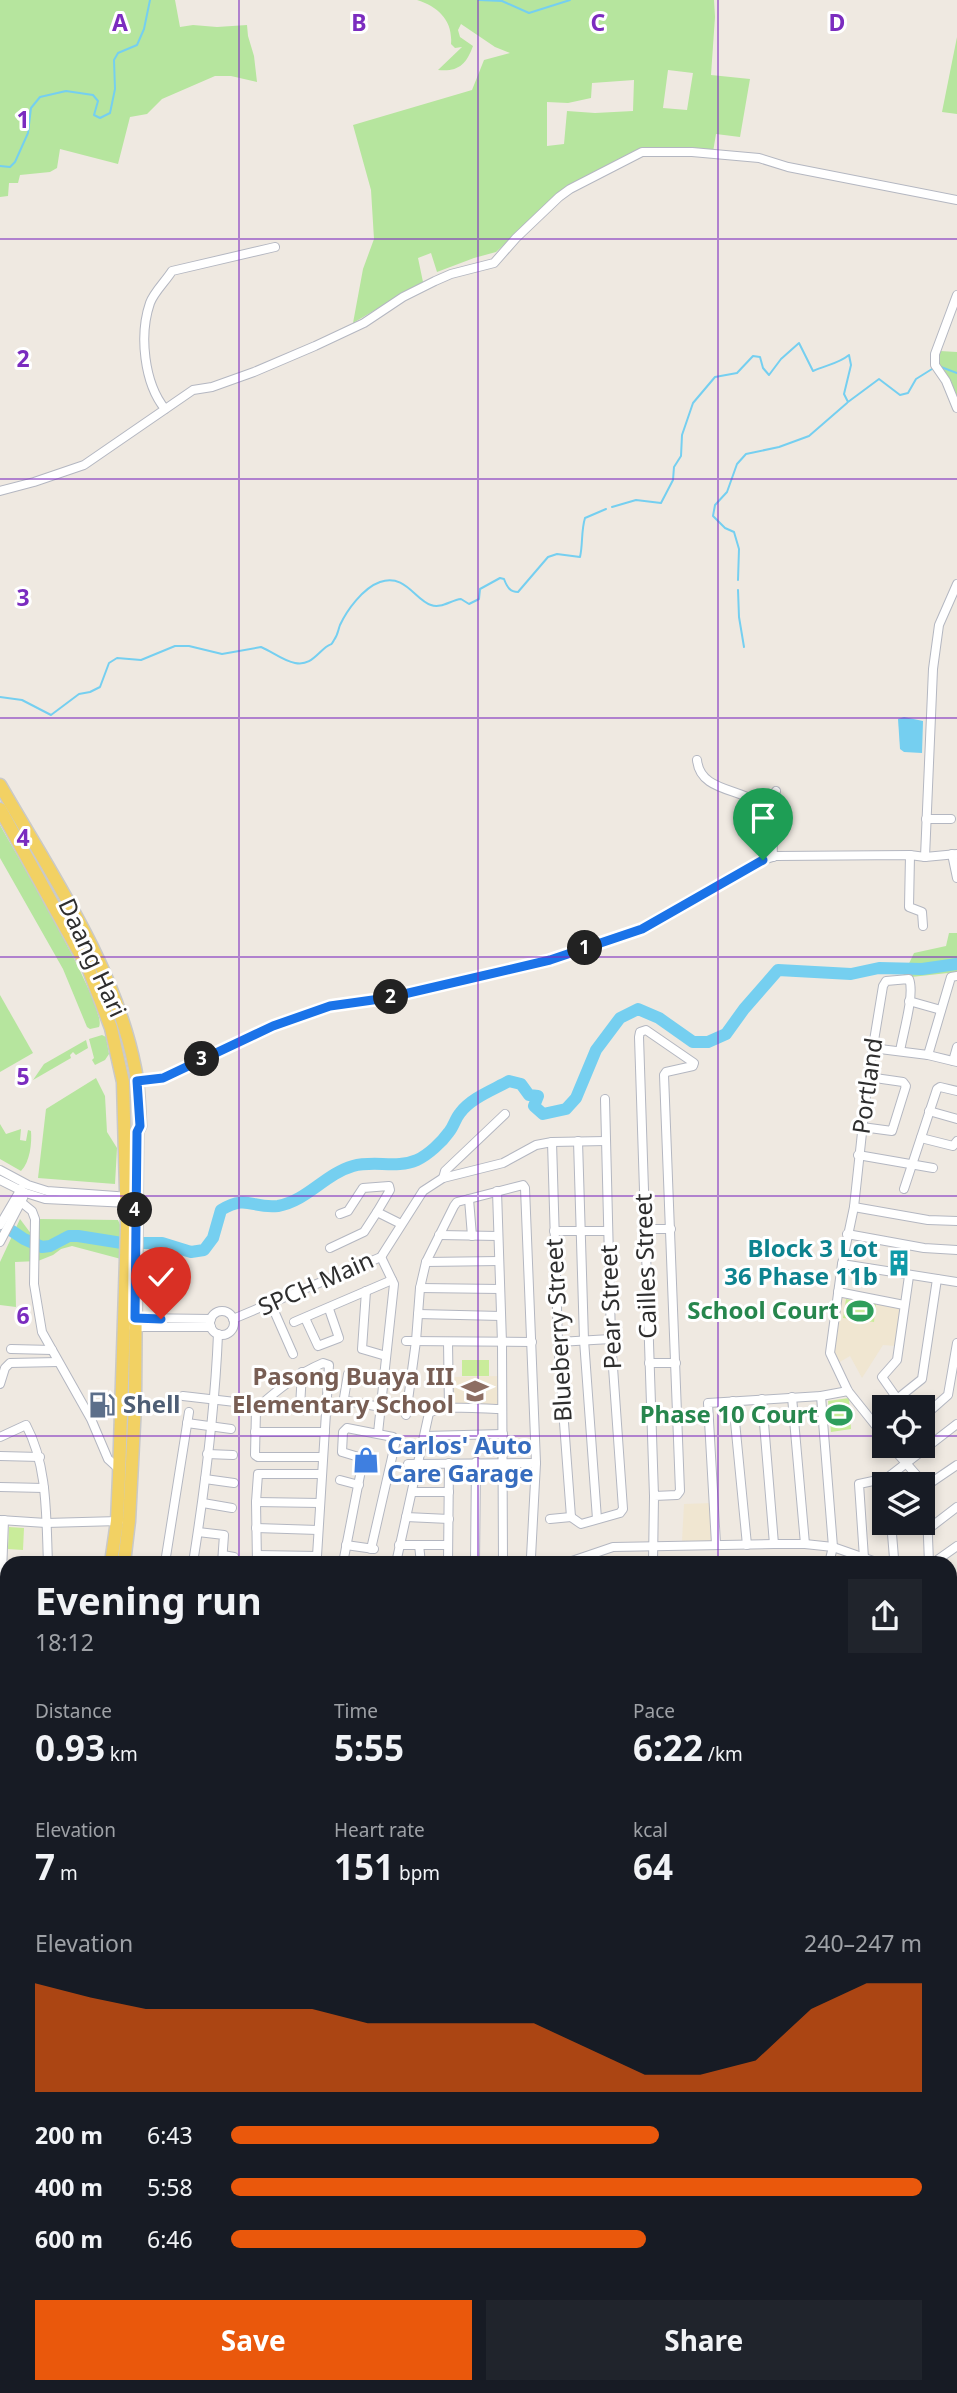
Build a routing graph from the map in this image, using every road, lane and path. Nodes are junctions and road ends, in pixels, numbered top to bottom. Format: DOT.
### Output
graph roads {
  1 [pos="957,200"];
  2 [pos="275,247"];
  3 [pos="957,295"];
  4 [pos="957,408"];
  5 [pos="165,410"];
  6 [pos="0,491"];
  7 [pos="957,584"];
  8 [pos="697,761"];
  9 [pos="0,785"];
  10 [pos="776,791"];
  11 [pos="766,806"];
  12 [pos="0,809"];
  13 [pos="926,819"];
  14 [pos="951,819"];
  15 [pos="955,854"];
  16 [pos="910,855"];
  17 [pos="773,857"];
  18 [pos="925,857"];
  19 [pos="957,878"];
  20 [pos="923,926"];
  21 [pos="957,976"];
  22 [pos="909,1002"];
  23 [pos="941,1010"];
  24 [pos="957,1047"];
  25 [pos="872,1048"];
  26 [pos="900,1051"];
  27 [pos="928,1055"];
  28 [pos="955,1061"];
  29 [pos="868,1077"];
  30 [pos="137,1081"];
  31 [pos="957,1091"];
  32 [pos="605,1099"];
  33 [pos="929,1111"];
  34 [pos="505,1114"];
  35 [pos="957,1119"];
  36 [pos="862,1127"];
  37 [pos="921,1138"];
  38 [pos="578,1141"];
  39 [pos="606,1141"];
  40 [pos="957,1141"];
  41 [pos="552,1142"];
  42 [pos="858,1155"];
  43 [pos="911,1164"];
  44 [pos="933,1168"];
  45 [pos="0,1170"];
  46 [pos="443,1178"];
  47 [pos="0,1180"];
  48 [pos="24,1189"];
  49 [pos="904,1189"];
  50 [pos="496,1191"];
  51 [pos="469,1199"];
  52 [pos="129,1200"];
  53 [pos="17,1203"];
  54 [pos="854,1207"];
  55 [pos="377,1212"];
  56 [pos="340,1214"];
  57 [pos="957,1221"];
  58 [pos="401,1224"];
  59 [pos="0,1225"];
  60 [pos="645,1229"];
  61 [pos="671,1229"];
  62 [pos="554,1231"];
  63 [pos="581,1231"];
  64 [pos="608,1231"];
  65 [pos="848,1234"];
  66 [pos="439,1235"];
  67 [pos="472,1236"];
  68 [pos="498,1236"];
  69 [pos="0,1242"];
  70 [pos="330,1248"];
  71 [pos="957,1250"];
  72 [pos="381,1257"];
  73 [pos="499,1261"];
  74 [pos="426,1262"];
  75 [pos="842,1264"];
  76 [pos="909,1276"];
  77 [pos="937,1279"];
  78 [pos="392,1280"];
  79 [pos="957,1282"];
  80 [pos="420,1288"];
  81 [pos="500,1289"];
  82 [pos="366,1291"];
  83 [pos="838,1292"];
  84 [pos="271,1304"];
  85 [pos="904,1305"];
  86 [pos="329,1309"];
  87 [pos="418,1314"];
  88 [pos="501,1316"];
  89 [pos="305,1318"];
  90 [pos="233,1319"];
  91 [pos="294,1322"];
  92 [pos="129,1323"];
  93 [pos="211,1323"];
  94 [pos="218,1334"];
  95 [pos="584,1339"];
  96 [pos="611,1339"];
  97 [pos="411,1341"];
  98 [pos="448,1342"];
  99 [pos="532,1342"];
  100 [pos="558,1342"];
  101 [pos="502,1343"];
  102 [pos="957,1343"];
  103 [pos="11,1349"];
  104 [pos="52,1350"];
  105 [pos="293,1354"];
  106 [pos="386,1356"];
  107 [pos="58,1362"];
  108 [pos="649,1363"];
  109 [pos="676,1363"];
  110 [pos="302,1372"];
  111 [pos="384,1382"];
  112 [pos="0,1384"];
  113 [pos="848,1391"];
  114 [pos="821,1395"];
  115 [pos="894,1395"];
  116 [pos="902,1395"];
  117 [pos="183,1396"];
  118 [pos="792,1397"];
  119 [pos="215,1398"];
  120 [pos="762,1399"];
  121 [pos="733,1401"];
  122 [pos="244,1403"];
  123 [pos="935,1406"];
  124 [pos="300,1407"];
  125 [pos="381,1407"];
  126 [pos="326,1408"];
  127 [pos="256,1409"];
  128 [pos="449,1409"];
  129 [pos="502,1409"];
  130 [pos="189,1412"];
  131 [pos="406,1415"];
  132 [pos="872,1421"];
  133 [pos="187,1423"];
  134 [pos="957,1424"];
  135 [pos="212,1427"];
  136 [pos="231,1429"];
  137 [pos="256,1432"];
  138 [pos="325,1432"];
  139 [pos="378,1433"];
  140 [pos="503,1434"];
  141 [pos="425,1436"];
  142 [pos="0,1437"];
  143 [pos="935,1442"];
  144 [pos="207,1454"];
  145 [pos="233,1455"];
  146 [pos="0,1456"];
  147 [pos="40,1457"];
  148 [pos="323,1457"];
  149 [pos="901,1458"];
  150 [pos="914,1458"];
  151 [pos="476,1462"];
  152 [pos="503,1462"];
  153 [pos="418,1463"];
  154 [pos="449,1463"];
  155 [pos="536,1463"];
  156 [pos="408,1464"];
  157 [pos="906,1464"];
  158 [pos="957,1465"];
  159 [pos="119,1469"];
  160 [pos="898,1472"];
  161 [pos="913,1472"];
  162 [pos="322,1474"];
  163 [pos="205,1479"];
  164 [pos="340,1480"];
  165 [pos="935,1480"];
  166 [pos="872,1482"];
  167 [pos="234,1483"];
  168 [pos="359,1485"];
  169 [pos="0,1486"];
  170 [pos="44,1488"];
  171 [pos="412,1492"];
  172 [pos="449,1492"];
  173 [pos="654,1496"];
  174 [pos="256,1502"];
  175 [pos="203,1503"];
  176 [pos="320,1503"];
  177 [pos="957,1507"];
  178 [pos="232,1508"];
  179 [pos="406,1517"];
  180 [pos="570,1517"];
  181 [pos="449,1519"];
  182 [pos="550,1519"];
  183 [pos="597,1519"];
  184 [pos="2,1520"];
  185 [pos="123,1521"];
  186 [pos="46,1523"];
  187 [pos="935,1524"];
  188 [pos="256,1528"];
  189 [pos="318,1530"];
  190 [pos="198,1532"];
  191 [pos="892,1535"];
  192 [pos="928,1535"];
  193 [pos="716,1544"];
  194 [pos="774,1544"];
  195 [pos="805,1544"];
  196 [pos="346,1545"];
  197 [pos="399,1545"];
  198 [pos="419,1545"];
  199 [pos="449,1545"];
  200 [pos="747,1545"];
  201 [pos="653,1546"];
  202 [pos="957,1546"];
  203 [pos="833,1547"];
  204 [pos="4,1556"];
  205 [pos="47,1556"];
  206 [pos="113,1556"];
  207 [pos="124,1556"];
  208 [pos="166,1556"];
  209 [pos="194,1556"];
  210 [pos="223,1556"];
  211 [pos="257,1556"];
  212 [pos="316,1556"];
  213 [pos="344,1556"];
  214 [pos="397,1556"];
  215 [pos="420,1556"];
  216 [pos="448,1556"];
  217 [pos="475,1556"];
  218 [pos="503,1556"];
  219 [pos="531,1556"];
  220 [pos="587,1556"];
  221 [pos="653,1556"];
  222 [pos="830,1556"];
  223 [pos="858,1556"];
  224 [pos="864,1556"];
  225 [pos="894,1556"];
  226 [pos="930,1556"];
  227 [pos="942,1556"];
  1 -- 5 [label="street"];
  2 -- 5 [label="street"];
  3 -- 4 [label="street"];
  5 -- 6 [label="street"];
  7 -- 13 [label="street"];
  8 -- 11 [label="street"];
  9 -- 30 [label="main road, Daang Hari"];
  10 -- 11 [label="street"];
  11 -- 17 [label="street"];
  12 -- 52 [label="main road, Daang Hari"];
  13 -- 14 [label="street"];
  13 -- 18 [label="street"];
  15 -- 18 [label="street"];
  15 -- 19 [label="street"];
  16 -- 17 [label="street"];
  16 -- 18 [label="street"];
  16 -- 20 [label="street"];
  17 -- 30 [label="street"];
  21 -- 23 [label="street"];
  22 -- 23 [label="street"];
  22 -- 25 [label="street, Portland"];
  22 -- 26 [label="street"];
  23 -- 27 [label="street"];
  24 -- 28 [label="street"];
  25 -- 26 [label="street"];
  25 -- 29 [label="street, Portland"];
  26 -- 27 [label="street"];
  27 -- 28 [label="street"];
  29 -- 36 [label="street, Portland"];
  29 -- 36 [label="street"];
  30 -- 52 [label="main road, Daang Hari"];
  31 -- 33 [label="street"];
  32 -- 39 [label="street, Pear Street"];
  33 -- 35 [label="street"];
  33 -- 37 [label="street"];
  34 -- 46 [label="street"];
  36 -- 42 [label="street, Portland"];
  37 -- 40 [label="street"];
  37 -- 43 [label="street"];
  38 -- 39 [label="street, SPCH Main"];
  38 -- 41 [label="street, SPCH Main"];
  38 -- 63 [label="street"];
  39 -- 64 [label="street, Pear Street"];
  41 -- 46 [label="street, SPCH Main"];
  41 -- 62 [label="street, Blueberry Street"];
  42 -- 43 [label="street"];
  42 -- 54 [label="street, Portland"];
  43 -- 44 [label="street"];
  43 -- 49 [label="street"];
  45 -- 48 [label="street"];
  46 -- 58 [label="street, SPCH Main"];
  47 -- 48 [label="street"];
  48 -- 52 [label="street"];
  48 -- 53 [label="street"];
  50 -- 51 [label="street"];
  50 -- 68 [label="street"];
  50 -- 99 [label="street"];
  51 -- 66 [label="street"];
  51 -- 67 [label="street"];
  52 -- 92 [label="main road, Daang Hari"];
  53 -- 59 [label="street"];
  53 -- 69 [label="street"];
  53 -- 104 [label="street"];
  54 -- 57 [label="street"];
  54 -- 65 [label="street, Portland"];
  55 -- 56 [label="street"];
  55 -- 58 [label="street"];
  55 -- 70 [label="street"];
  58 -- 72 [label="street, SPCH Main"];
  60 -- 61 [label="street"];
  60 -- 61 [label="street, Cailles Street"];
  60 -- 108 [label="street, Cailles Street"];
  61 -- 109 [label="street"];
  62 -- 63 [label="street"];
  62 -- 100 [label="street, Blueberry Street"];
  63 -- 64 [label="street"];
  63 -- 95 [label="street"];
  64 -- 96 [label="street, Pear Street"];
  65 -- 71 [label="street"];
  65 -- 75 [label="street, Portland"];
  66 -- 67 [label="street"];
  66 -- 74 [label="street"];
  67 -- 68 [label="street"];
  68 -- 73 [label="street"];
  72 -- 78 [label="street"];
  72 -- 84 [label="street, SPCH Main"];
  73 -- 74 [label="street"];
  73 -- 81 [label="street"];
  74 -- 80 [label="street"];
  75 -- 76 [label="street"];
  75 -- 83 [label="street, Portland"];
  76 -- 77 [label="street"];
  76 -- 85 [label="street"];
  77 -- 79 [label="street"];
  77 -- 116 [label="street"];
  78 -- 82 [label="street"];
  78 -- 106 [label="street"];
  80 -- 81 [label="street"];
  80 -- 87 [label="street"];
  81 -- 88 [label="street"];
  82 -- 86 [label="street"];
  82 -- 106 [label="street"];
  83 -- 85 [label="street"];
  83 -- 113 [label="street, Portland"];
  84 -- 90 [label="street, SPCH Main"];
  84 -- 105 [label="street"];
  85 -- 115 [label="street"];
  86 -- 89 [label="street"];
  86 -- 89 [label="street"];
  87 -- 88 [label="street"];
  87 -- 97 [label="street"];
  88 -- 101 [label="street"];
  89 -- 91 [label="street"];
  90 -- 93 [label="street, SPCH Main"];
  90 -- 94 [label="street, SPCH Main"];
  92 -- 93 [label="street, SPCH Main"];
  92 -- 159 [label="main road, Daang Hari"];
  92 -- 185 [label="main road, Daang Hari"];
  93 -- 94 [label="street"];
  94 -- 119 [label="street"];
  95 -- 96 [label="street"];
  95 -- 100 [label="street"];
  95 -- 183 [label="street"];
  96 -- 183 [label="street, Pear Street"];
  97 -- 98 [label="street"];
  97 -- 131 [label="street"];
  98 -- 101 [label="street"];
  98 -- 128 [label="street"];
  99 -- 101 [label="street"];
  99 -- 155 [label="street"];
  100 -- 180 [label="street, Blueberry Street"];
  101 -- 129 [label="street"];
  102 -- 123 [label="street"];
  103 -- 104 [label="street"];
  104 -- 107 [label="street"];
  106 -- 111 [label="street"];
  107 -- 112 [label="street"];
  107 -- 159 [label="street"];
  108 -- 109 [label="street"];
  108 -- 173 [label="street, Cailles Street"];
  109 -- 173 [label="street"];
  110 -- 124 [label="street"];
  110 -- 126 [label="street"];
  110 -- 127 [label="street"];
  111 -- 125 [label="street"];
  111 -- 125 [label="street"];
  113 -- 114 [label="street"];
  113 -- 132 [label="street, Portland"];
  114 -- 118 [label="street"];
  114 -- 203 [label="street"];
  117 -- 119 [label="street"];
  118 -- 120 [label="street"];
  118 -- 195 [label="street"];
  119 -- 122 [label="street"];
  119 -- 135 [label="street"];
  120 -- 121 [label="street"];
  120 -- 194 [label="street"];
  121 -- 193 [label="street"];
  121 -- 200 [label="street"];
  124 -- 126 [label="street"];
  124 -- 127 [label="street"];
  125 -- 139 [label="street"];
  126 -- 138 [label="street"];
  127 -- 137 [label="street"];
  128 -- 129 [label="street"];
  128 -- 141 [label="street"];
  129 -- 140 [label="street"];
  130 -- 133 [label="street"];
  133 -- 135 [label="street"];
  133 -- 208 [label="street"];
  134 -- 143 [label="street"];
  135 -- 136 [label="street"];
  135 -- 144 [label="street"];
  137 -- 138 [label="street"];
  137 -- 148 [label="street"];
  138 -- 148 [label="street"];
  139 -- 168 [label="street"];
  139 -- 196 [label="street"];
  140 -- 141 [label="street"];
  140 -- 152 [label="street"];
  141 -- 153 [label="street"];
  142 -- 147 [label="street"];
  144 -- 145 [label="street"];
  144 -- 163 [label="street"];
  146 -- 147 [label="street"];
  147 -- 170 [label="street"];
  148 -- 162 [label="street"];
  149 -- 157 [label="street"];
  150 -- 157 [label="street"];
  151 -- 152 [label="street"];
  151 -- 154 [label="street"];
  151 -- 217 [label="street"];
  152 -- 155 [label="street"];
  152 -- 218 [label="street"];
  153 -- 154 [label="street"];
  153 -- 156 [label="street"];
  153 -- 171 [label="street"];
  154 -- 172 [label="street"];
  155 -- 219 [label="street"];
  157 -- 160 [label="street"];
  157 -- 161 [label="street"];
  158 -- 165 [label="street"];
  159 -- 185 [label="main road, Daang Hari"];
  162 -- 174 [label="street"];
  162 -- 176 [label="street"];
  163 -- 167 [label="street"];
  163 -- 175 [label="street"];
  164 -- 168 [label="street"];
  166 -- 224 [label="street"];
  168 -- 196 [label="street"];
  169 -- 170 [label="street"];
  170 -- 186 [label="street"];
  171 -- 172 [label="street"];
  171 -- 179 [label="street"];
  172 -- 181 [label="street"];
  173 -- 201 [label="street, Cailles Street"];
  174 -- 176 [label="street"];
  174 -- 188 [label="street"];
  175 -- 178 [label="street"];
  175 -- 190 [label="street"];
  176 -- 189 [label="street"];
  177 -- 187 [label="street"];
  179 -- 181 [label="street"];
  179 -- 197 [label="street"];
  180 -- 182 [label="street"];
  180 -- 183 [label="street"];
  181 -- 199 [label="street"];
  184 -- 186 [label="street"];
  184 -- 204 [label="street"];
  185 -- 186 [label="street"];
  185 -- 206 [label="main road, Daang Hari"];
  185 -- 207 [label="main road, Daang Hari"];
  186 -- 205 [label="street"];
  188 -- 189 [label="street"];
  188 -- 211 [label="street"];
  189 -- 212 [label="street"];
  190 -- 209 [label="street"];
  190 -- 210 [label="street"];
  191 -- 225 [label="street"];
  192 -- 226 [label="street"];
  193 -- 200 [label="street"];
  193 -- 201 [label="street"];
  194 -- 195 [label="street"];
  194 -- 200 [label="street"];
  195 -- 203 [label="street"];
  196 -- 213 [label="street"];
  197 -- 198 [label="street"];
  197 -- 214 [label="street"];
  198 -- 199 [label="street"];
  198 -- 215 [label="street"];
  199 -- 216 [label="street"];
  201 -- 220 [label="street"];
  201 -- 221 [label="street, Cailles Street"];
  202 -- 227 [label="street"];
  203 -- 222 [label="street"];
  203 -- 223 [label="street"];
}
